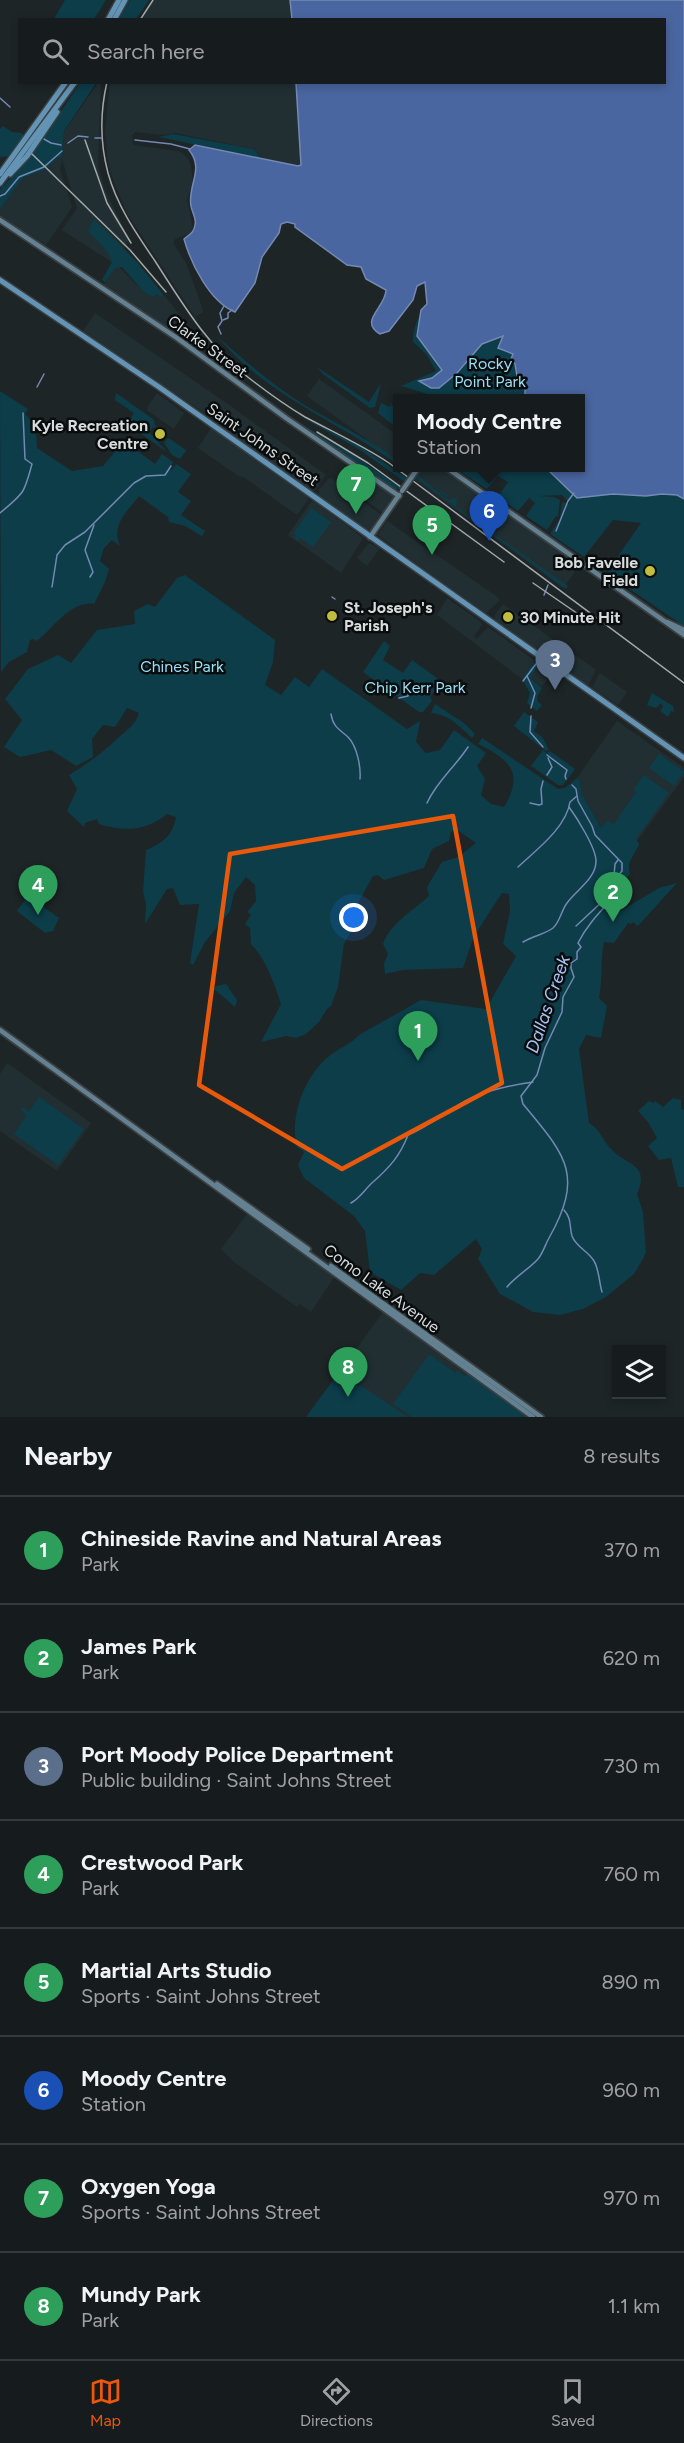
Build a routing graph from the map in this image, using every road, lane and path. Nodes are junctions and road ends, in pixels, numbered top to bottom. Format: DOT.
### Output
graph roads {
  1 [pos="118,0"];
  2 [pos="125,0"];
  3 [pos="107,18"];
  4 [pos="115,18"];
  5 [pos="70,84"];
  6 [pos="70,84"];
  7 [pos="70,84"];
  8 [pos="0,174"];
  9 [pos="0,183"];
  10 [pos="0,220"];
  11 [pos="0,280"];
  12 [pos="415,472"];
  13 [pos="453,472"];
  14 [pos="400,493"];
  15 [pos="370,537"];
  16 [pos="664,621"];
  17 [pos="684,630"];
  18 [pos="684,635"];
  19 [pos="684,758"];
  20 [pos="0,1030"];
  21 [pos="209,1179"];
  22 [pos="533,1417"];
  23 [pos="541,1417"];
  1 -- 3 [label="main road"];
  2 -- 4 [label="main road"];
  5 -- 9 [label="main road"];
  6 -- 8 [label="main road"];
  7 -- 9 [label="main road"];
  10 -- 14 [label="main road, Clarke Street"];
  11 -- 15 [label="main road, Saint Johns Street"];
  12 -- 14 [label="main road, bridge"];
  13 -- 16 [label="main road"];
  14 -- 15 [label="main road"];
  15 -- 19 [label="main road, Saint Johns Street"];
  16 -- 17 [label="main road"];
  16 -- 18 [label="main road"];
  20 -- 21 [label="main road, Como Lake Avenue"];
  21 -- 22 [label="main road, Como Lake Avenue"];
  21 -- 23 [label="main road, Como Lake Avenue"];
}
